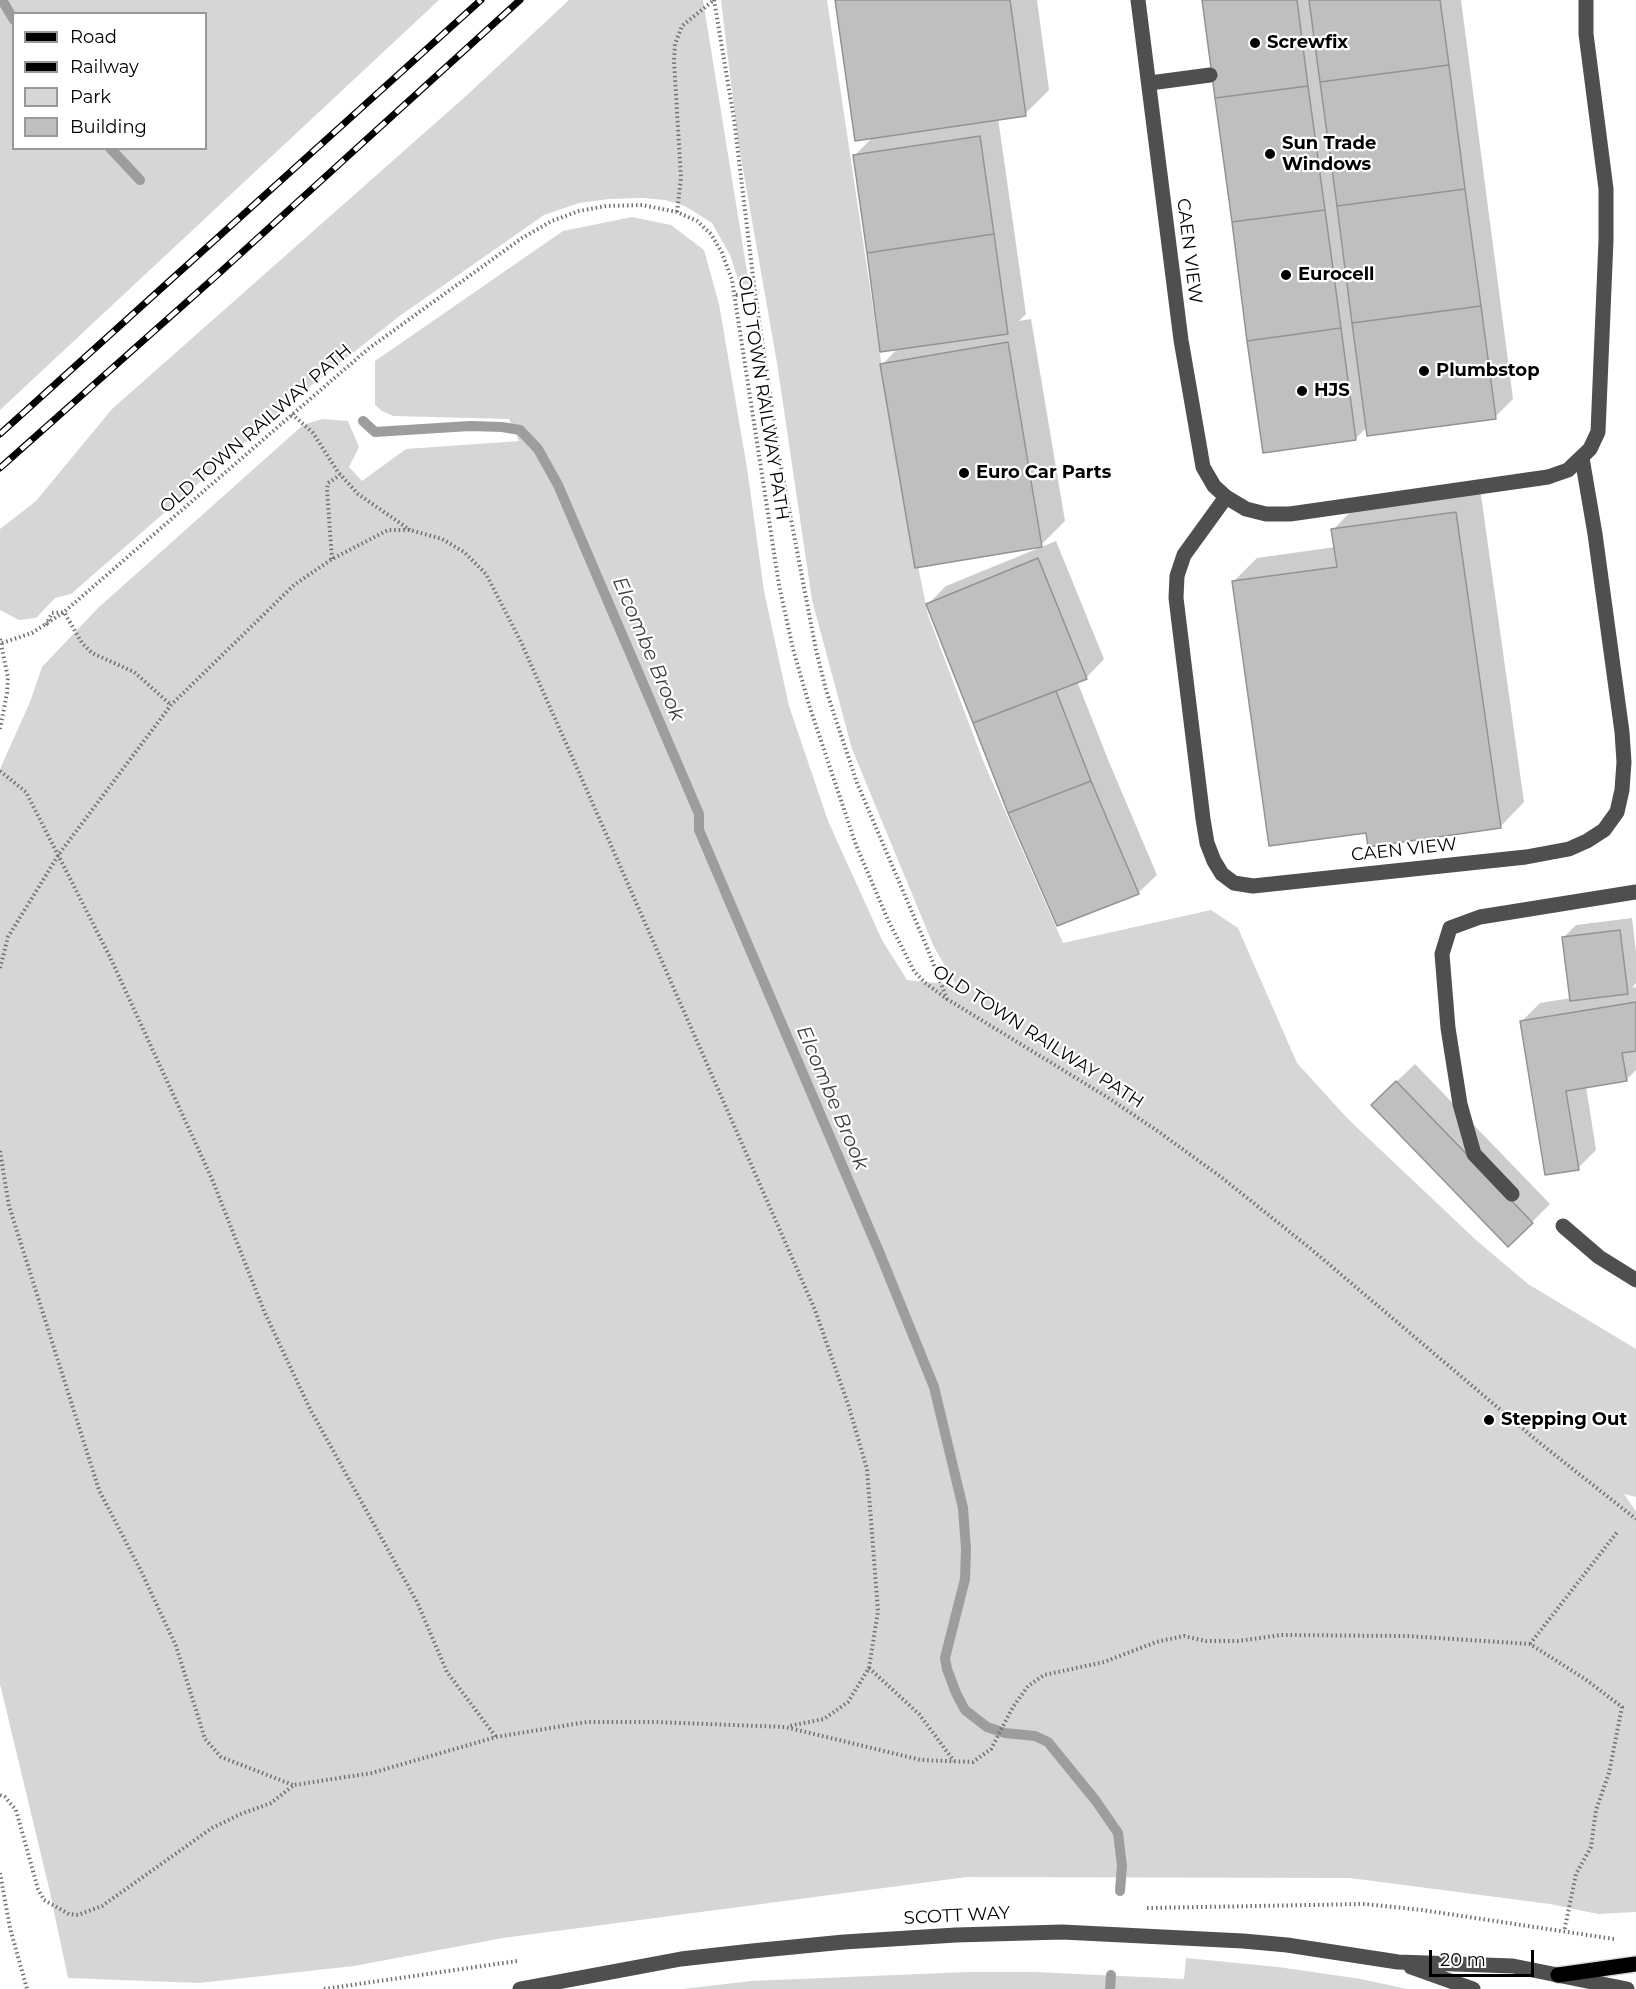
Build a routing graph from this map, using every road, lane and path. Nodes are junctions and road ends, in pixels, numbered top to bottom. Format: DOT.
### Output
graph roads {
  1 [pos="714,0"];
  2 [pos="1138,0"];
  3 [pos="1586,0"];
  4 [pos="1210,75"];
  5 [pos="1150,84"];
  6 [pos="677,212"];
  7 [pos="755,292"];
  8 [pos="736,295"];
  9 [pos="292,414"];
  10 [pos="1582,458"];
  11 [pos="340,474"];
  12 [pos="1226,497"];
  13 [pos="411,530"];
  14 [pos="332,559"];
  15 [pos="64,612"];
  16 [pos="1,641"];
  17 [pos="171,705"];
  18 [pos="0,729"];
  19 [pos="0,771"];
  20 [pos="59,854"];
  21 [pos="1636,892"];
  22 [pos="0,968"];
  23 [pos="947,999"];
  24 [pos="0,1151"];
  25 [pos="1512,1194"];
  26 [pos="1563,1226"];
  27 [pos="1636,1280"];
  28 [pos="1636,1519"];
  29 [pos="1618,1531"];
  30 [pos="1530,1644"];
  31 [pos="869,1668"];
  32 [pos="785,1727"];
  33 [pos="496,1737"];
  34 [pos="954,1761"];
  35 [pos="294,1785"];
  36 [pos="0,1795"];
  37 [pos="0,1873"];
  38 [pos="1564,1932"];
  39 [pos="1398,1962"];
  40 [pos="1636,1965"];
  41 [pos="1558,1975"];
  42 [pos="27,1989"];
  43 [pos="520,1989"];
  44 [pos="1473,1989"];
  45 [pos="1627,1989"];
  1 -- 6 [label="path"];
  1 -- 7 [label="path"];
  2 -- 5 [label="street, CAEN VIEW"];
  3 -- 10 [label="street, CAEN VIEW"];
  4 -- 5 [label="street"];
  5 -- 12 [label="street, CAEN VIEW"];
  6 -- 8 [label="path, OLD TOWN RAILWAY PATH"];
  6 -- 9 [label="path, OLD TOWN RAILWAY PATH"];
  7 -- 8 [label="path"];
  7 -- 23 [label="path"];
  8 -- 23 [label="path, OLD TOWN RAILWAY PATH"];
  9 -- 11 [label="path"];
  9 -- 15 [label="path, OLD TOWN RAILWAY PATH"];
  10 -- 12 [label="street, CAEN VIEW"];
  10 -- 12 [label="street, CAEN VIEW"];
  11 -- 13 [label="path"];
  11 -- 14 [label="path"];
  13 -- 14 [label="path"];
  13 -- 31 [label="path"];
  14 -- 17 [label="path"];
  15 -- 16 [label="path, OLD TOWN RAILWAY PATH"];
  15 -- 17 [label="path"];
  16 -- 18 [label="path"];
  17 -- 20 [label="path"];
  19 -- 20 [label="path"];
  20 -- 22 [label="path"];
  20 -- 33 [label="path"];
  21 -- 25 [label="street"];
  23 -- 28 [label="path, OLD TOWN RAILWAY PATH"];
  24 -- 35 [label="path"];
  26 -- 27 [label="street"];
  29 -- 30 [label="path"];
  30 -- 34 [label="path"];
  30 -- 38 [label="path"];
  31 -- 32 [label="path"];
  31 -- 34 [label="path"];
  32 -- 33 [label="path"];
  32 -- 34 [label="path"];
  33 -- 35 [label="path"];
  35 -- 36 [label="path"];
  37 -- 42 [label="path"];
  39 -- 41 [label="street, SCOTT WAY"];
  39 -- 43 [label="street, SCOTT WAY"];
  39 -- 44 [label="street, SCOTT WAY"];
  40 -- 41 [label="main road"];
  41 -- 45 [label="street, SCOTT WAY"];
}
